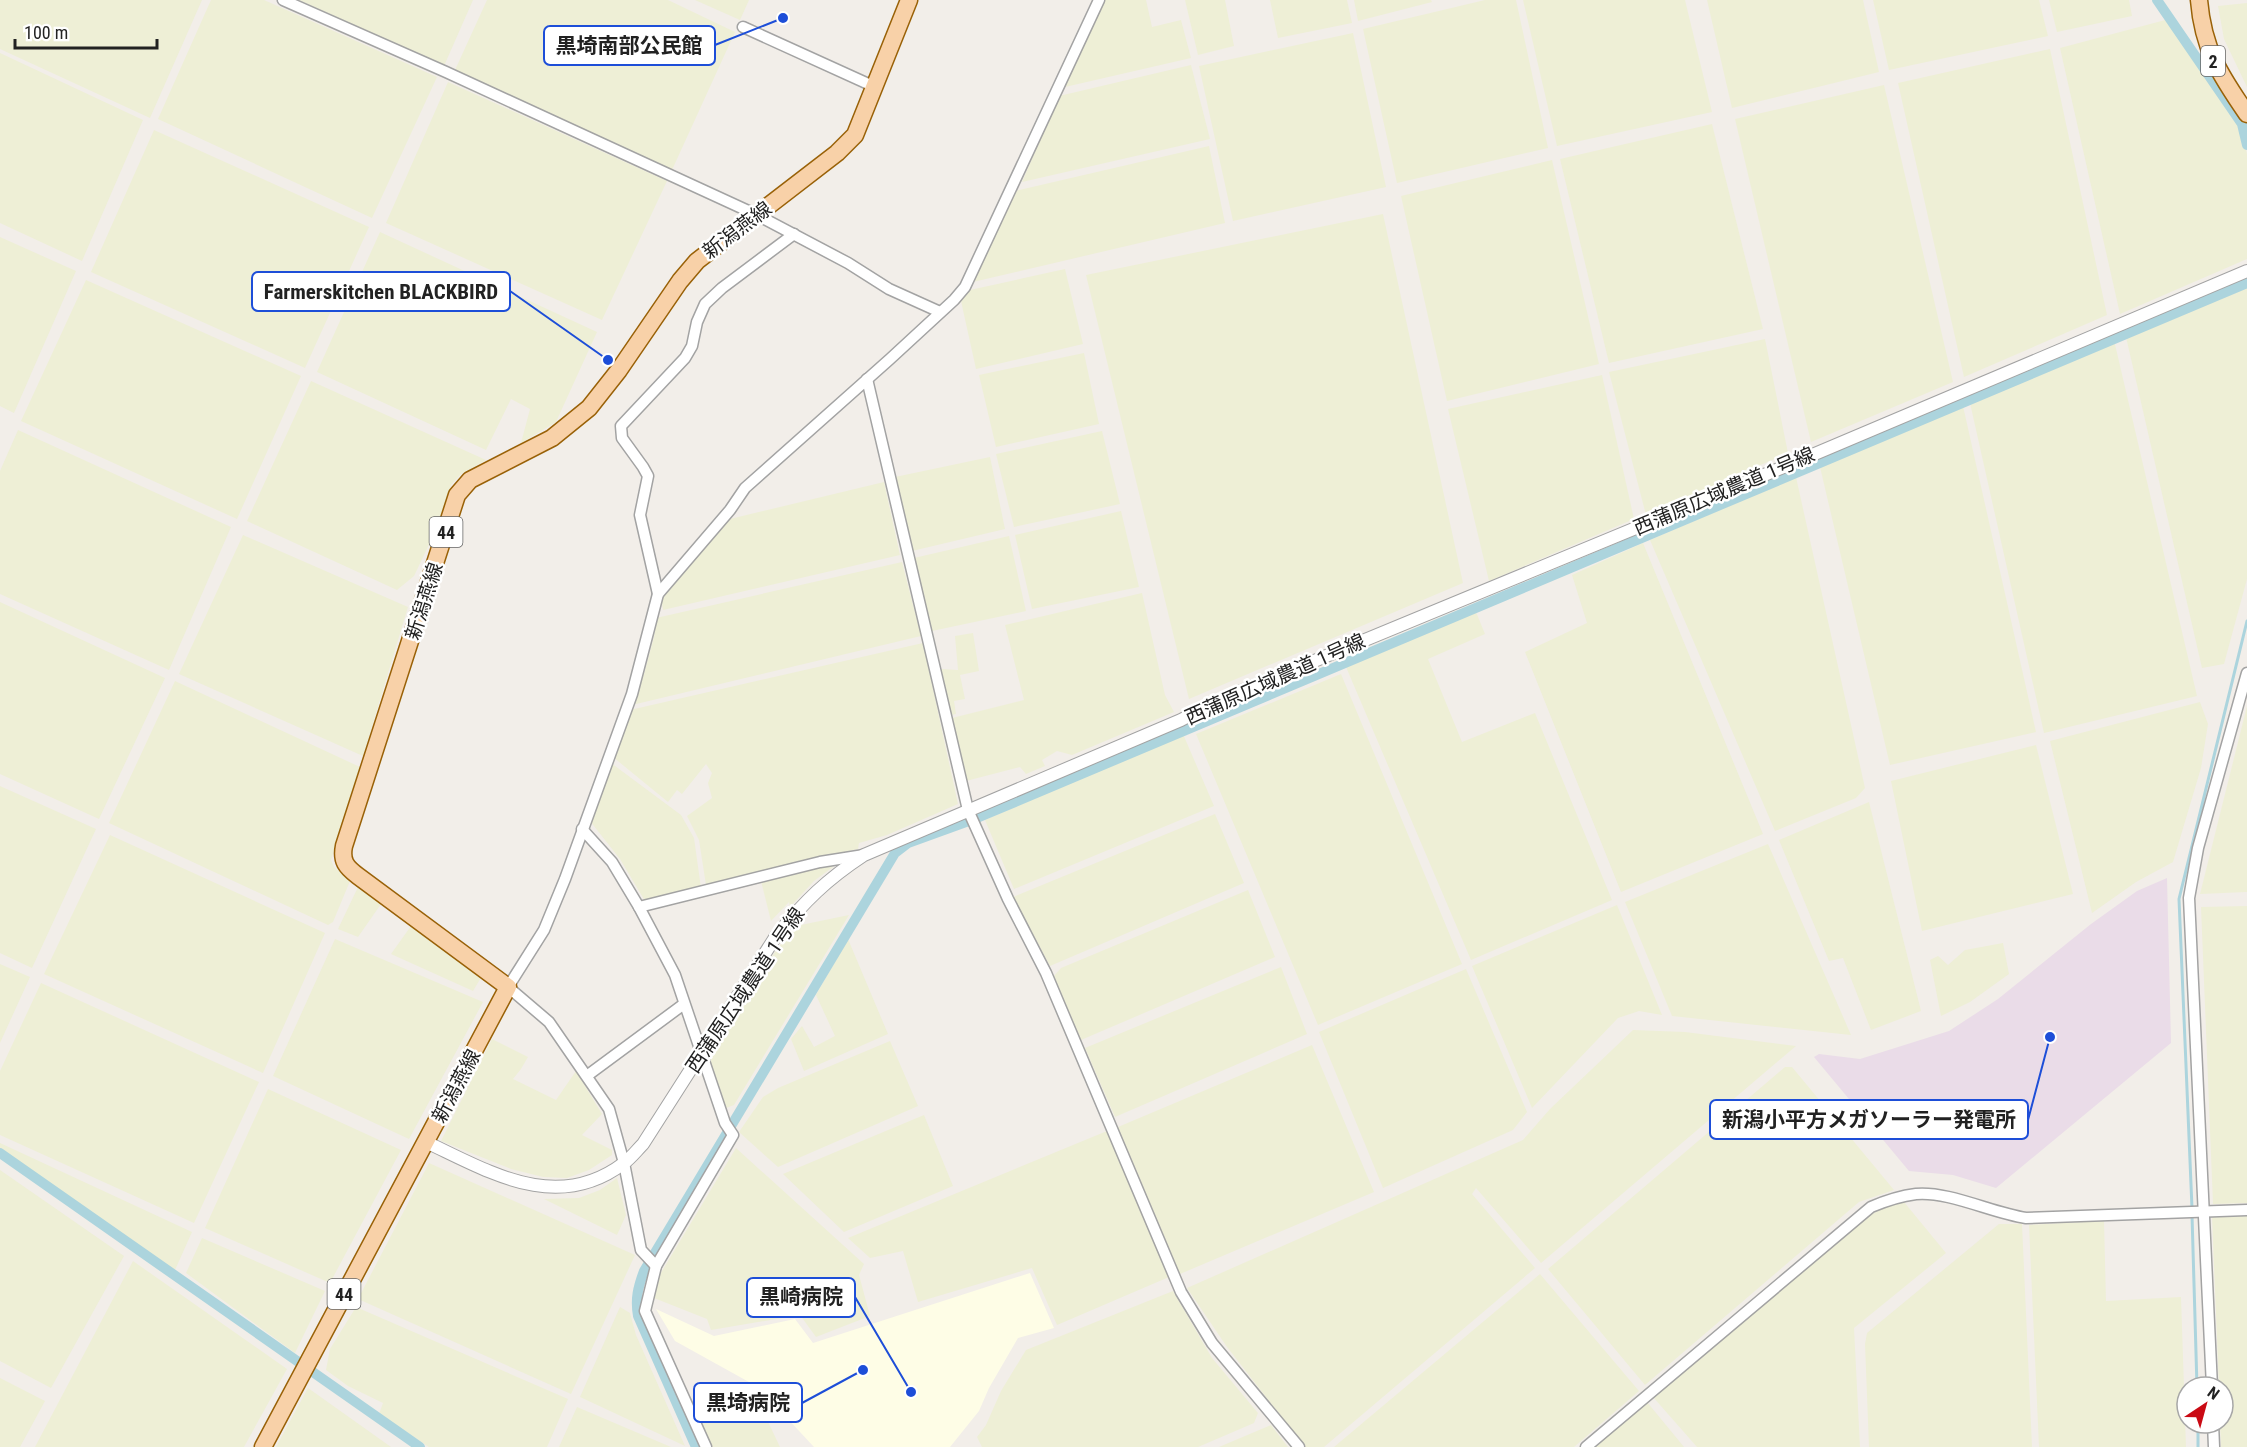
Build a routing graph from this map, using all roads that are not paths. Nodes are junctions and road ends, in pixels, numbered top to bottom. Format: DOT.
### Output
graph roads {
  1 [pos="283,0"];
  2 [pos="909,0"];
  3 [pos="1099,0"];
  4 [pos="2199,0"];
  5 [pos="743,27"];
  6 [pos="876,87"];
  7 [pos="2247,114"];
  8 [pos="757,215"];
  9 [pos="794,234"];
  10 [pos="2247,271"];
  11 [pos="940,312"];
  12 [pos="867,379"];
  13 [pos="658,594"];
  14 [pos="2247,673"];
  15 [pos="968,810"];
  16 [pos="582,829"];
  17 [pos="864,855"];
  18 [pos="639,907"];
  19 [pos="508,987"];
  20 [pos="684,1004"];
  21 [pos="701,1053"];
  22 [pos="588,1076"];
  23 [pos="426,1142"];
  24 [pos="624,1163"];
  25 [pos="2247,1210"];
  26 [pos="2204,1212"];
  27 [pos="656,1266"];
  28 [pos="2211,1375"];
  29 [pos="263,1447"];
  30 [pos="706,1447"];
  31 [pos="1299,1447"];
  32 [pos="1586,1447"];
  1 -- 8 [label="street"];
  2 -- 6 [label="main road, 新潟燕線 / 44"];
  3 -- 11 [label="street"];
  4 -- 7 [label="main road, 2"];
  5 -- 6 [label="street"];
  6 -- 8 [label="main road, 新潟燕線 / 44"];
  8 -- 9 [label="street"];
  8 -- 19 [label="main road, 新潟燕線 / 44"];
  9 -- 11 [label="street"];
  9 -- 13 [label="street"];
  10 -- 15 [label="street, 西蒲原広域農道 1号線"];
  11 -- 12 [label="street"];
  12 -- 13 [label="street"];
  12 -- 15 [label="street"];
  13 -- 16 [label="street"];
  14 -- 26 [label="street"];
  15 -- 17 [label="street, 西蒲原広域農道 1号線"];
  15 -- 31 [label="street"];
  16 -- 18 [label="street"];
  16 -- 19 [label="street"];
  17 -- 18 [label="street"];
  17 -- 21 [label="street, 西蒲原広域農道 1号線"];
  18 -- 20 [label="street"];
  19 -- 22 [label="street"];
  19 -- 23 [label="main road, 新潟燕線 / 44"];
  20 -- 21 [label="street"];
  20 -- 22 [label="street"];
  21 -- 24 [label="street, 西蒲原広域農道 1号線"];
  21 -- 27 [label="street"];
  22 -- 24 [label="street"];
  23 -- 24 [label="street, 西蒲原広域農道 1号線"];
  23 -- 29 [label="main road, 44"];
  24 -- 27 [label="street"];
  25 -- 26 [label="street"];
  26 -- 28 [label="street"];
  26 -- 32 [label="street"];
  27 -- 30 [label="street"];
}
